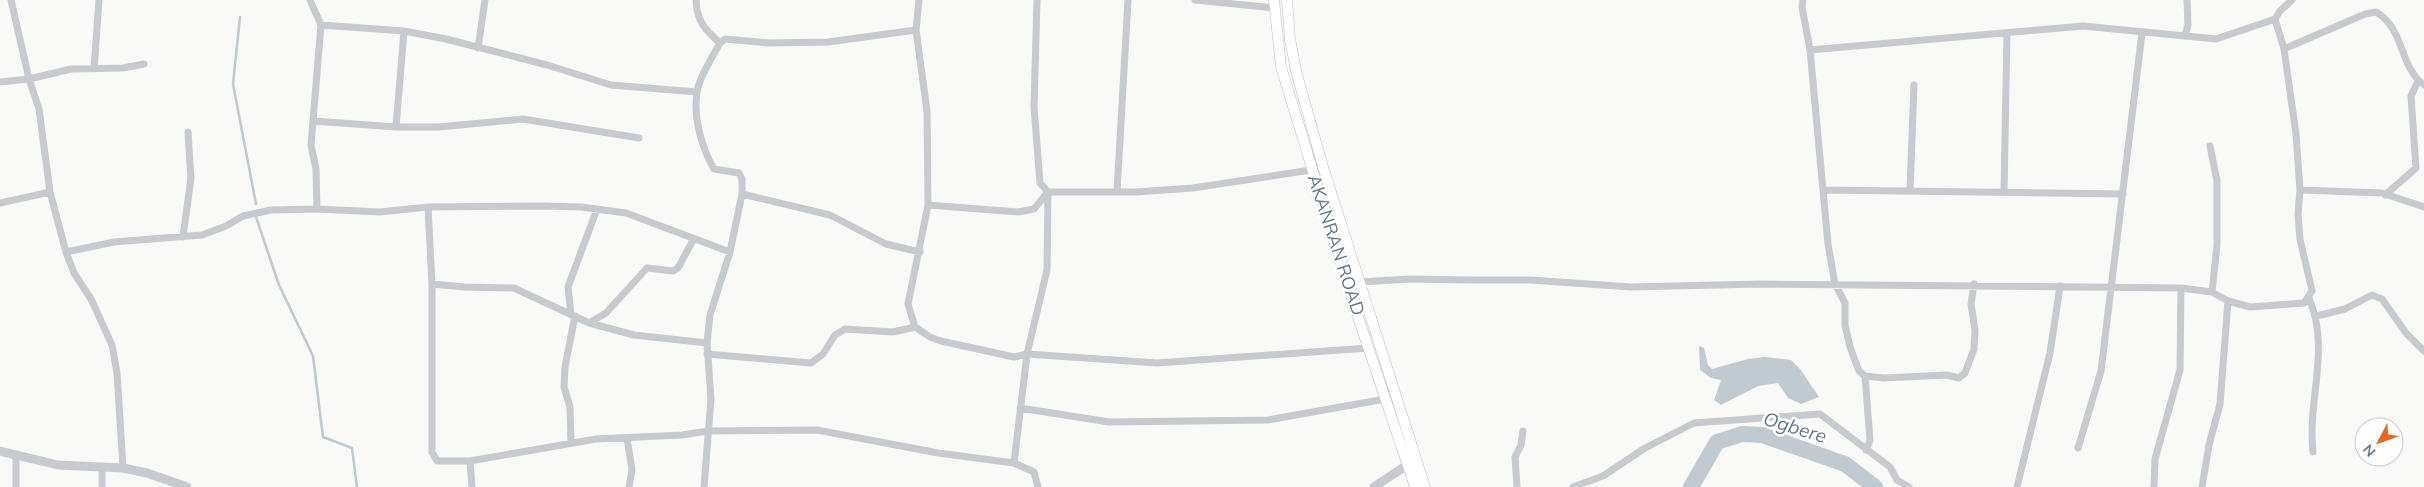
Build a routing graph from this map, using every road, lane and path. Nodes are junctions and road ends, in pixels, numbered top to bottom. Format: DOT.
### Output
graph roads {
  1 [pos="11,0"];
  2 [pos="99,0"];
  3 [pos="310,0"];
  4 [pos="485,0"];
  5 [pos="696,0"];
  6 [pos="919,0"];
  7 [pos="1037,0"];
  8 [pos="1128,0"];
  9 [pos="1195,0"];
  10 [pos="1287,0"];
  11 [pos="1803,0"];
  12 [pos="2188,0"];
  13 [pos="2292,0"];
  14 [pos="1274,4"];
  15 [pos="2275,19"];
  16 [pos="320,25"];
  17 [pos="916,30"];
  18 [pos="404,31"];
  19 [pos="2007,33"];
  20 [pos="2142,33"];
  21 [pos="2185,36"];
  22 [pos="720,43"];
  23 [pos="478,48"];
  24 [pos="2284,49"];
  25 [pos="1810,50"];
  26 [pos="144,64"];
  27 [pos="94,69"];
  28 [pos="29,79"];
  29 [pos="0,82"];
  30 [pos="2421,83"];
  31 [pos="1914,85"];
  32 [pos="696,92"];
  33 [pos="313,120"];
  34 [pos="396,126"];
  35 [pos="188,132"];
  36 [pos="639,138"];
  37 [pos="2210,146"];
  38 [pos="1312,170"];
  39 [pos="1824,190"];
  40 [pos="1910,190"];
  41 [pos="2300,190"];
  42 [pos="50,192"];
  43 [pos="1048,192"];
  44 [pos="1117,192"];
  45 [pos="2004,192"];
  46 [pos="742,194"];
  47 [pos="2123,194"];
  48 [pos="2385,195"];
  49 [pos="0,203"];
  50 [pos="928,205"];
  51 [pos="2424,207"];
  52 [pos="317,208"];
  53 [pos="428,208"];
  54 [pos="596,209"];
  55 [pos="183,237"];
  56 [pos="693,240"];
  57 [pos="66,252"];
  58 [pos="730,252"];
  59 [pos="920,252"];
  60 [pos="1360,282"];
  61 [pos="432,284"];
  62 [pos="1835,284"];
  63 [pos="1974,284"];
  64 [pos="2060,286"];
  65 [pos="2111,287"];
  66 [pos="2181,288"];
  67 [pos="2212,292"];
  68 [pos="2309,298"];
  69 [pos="569,299"];
  70 [pos="2228,301"];
  71 [pos="556,308"];
  72 [pos="573,316"];
  73 [pos="2317,316"];
  74 [pos="589,322"];
  75 [pos="915,327"];
  76 [pos="707,343"];
  77 [pos="1369,348"];
  78 [pos="2424,351"];
  79 [pos="707,354"];
  80 [pos="1027,354"];
  81 [pos="1865,376"];
  82 [pos="1386,399"];
  83 [pos="1020,408"];
  84 [pos="708,431"];
  85 [pos="1523,431"];
  86 [pos="627,438"];
  87 [pos="571,443"];
  88 [pos="2078,448"];
  89 [pos="1866,450"];
  90 [pos="0,452"];
  91 [pos="2313,452"];
  92 [pos="16,456"];
  93 [pos="470,461"];
  94 [pos="1014,464"];
  95 [pos="1407,465"];
  96 [pos="102,468"];
  97 [pos="123,468"];
  98 [pos="16,487"];
  99 [pos="102,487"];
  100 [pos="186,487"];
  101 [pos="472,487"];
  102 [pos="629,487"];
  103 [pos="704,487"];
  104 [pos="1038,487"];
  105 [pos="1374,487"];
  106 [pos="1415,487"];
  107 [pos="1425,487"];
  108 [pos="1517,487"];
  109 [pos="1573,487"];
  110 [pos="1909,487"];
  111 [pos="2017,487"];
  112 [pos="2154,487"];
  113 [pos="2202,487"];
  1 -- 28 [label="street"];
  2 -- 27 [label="street"];
  3 -- 16 [label="street"];
  4 -- 23 [label="street"];
  5 -- 22 [label="street"];
  6 -- 17 [label="street"];
  7 -- 43 [label="street"];
  8 -- 44 [label="street"];
  9 -- 14 [label="street"];
  10 -- 60 [label="main road, AKANRAN ROAD"];
  11 -- 25 [label="street"];
  12 -- 21 [label="street"];
  13 -- 15 [label="street"];
  14 -- 38 [label="main road, AKANRAN ROAD"];
  15 -- 21 [label="street"];
  15 -- 24 [label="street"];
  16 -- 18 [label="street"];
  16 -- 33 [label="street"];
  17 -- 22 [label="street"];
  17 -- 50 [label="street"];
  18 -- 23 [label="street"];
  18 -- 34 [label="street"];
  19 -- 20 [label="street"];
  19 -- 25 [label="street"];
  19 -- 45 [label="street"];
  20 -- 21 [label="street"];
  20 -- 47 [label="street"];
  22 -- 32 [label="street"];
  23 -- 32 [label="street"];
  24 -- 30 [label="street"];
  24 -- 41 [label="street"];
  25 -- 39 [label="street"];
  26 -- 27 [label="street"];
  27 -- 28 [label="street"];
  28 -- 29 [label="street"];
  28 -- 42 [label="street"];
  30 -- 48 [label="street"];
  31 -- 40 [label="street"];
  32 -- 46 [label="street"];
  33 -- 34 [label="street"];
  33 -- 52 [label="street"];
  34 -- 36 [label="street"];
  35 -- 55 [label="street"];
  37 -- 67 [label="street"];
  38 -- 44 [label="street"];
  38 -- 77 [label="main road, AKANRAN ROAD"];
  39 -- 40 [label="street"];
  39 -- 62 [label="street"];
  40 -- 45 [label="street"];
  41 -- 48 [label="street"];
  41 -- 68 [label="street"];
  42 -- 49 [label="street"];
  42 -- 57 [label="street"];
  43 -- 44 [label="street"];
  43 -- 50 [label="street"];
  43 -- 80 [label="street"];
  45 -- 47 [label="street"];
  46 -- 58 [label="street"];
  46 -- 59 [label="street"];
  47 -- 65 [label="street"];
  48 -- 51 [label="street"];
  50 -- 59 [label="street"];
  52 -- 53 [label="street"];
  52 -- 55 [label="street"];
  53 -- 54 [label="street"];
  53 -- 61 [label="street"];
  54 -- 56 [label="street"];
  54 -- 69 [label="street"];
  55 -- 57 [label="street"];
  56 -- 58 [label="street"];
  56 -- 74 [label="street"];
  57 -- 97 [label="street"];
  58 -- 76 [label="street"];
  59 -- 75 [label="street"];
  60 -- 62 [label="street"];
  60 -- 107 [label="main road, AKANRAN ROAD"];
  61 -- 71 [label="street"];
  61 -- 93 [label="street"];
  62 -- 63 [label="street"];
  62 -- 81 [label="street"];
  63 -- 64 [label="street"];
  63 -- 81 [label="street"];
  64 -- 65 [label="street"];
  64 -- 111 [label="street"];
  65 -- 66 [label="street"];
  65 -- 88 [label="street"];
  66 -- 67 [label="street"];
  66 -- 112 [label="street"];
  67 -- 70 [label="street"];
  68 -- 70 [label="street"];
  68 -- 73 [label="street"];
  69 -- 71 [label="street"];
  69 -- 72 [label="street"];
  70 -- 113 [label="street"];
  71 -- 72 [label="street"];
  72 -- 74 [label="street"];
  72 -- 87 [label="street"];
  73 -- 78 [label="street"];
  73 -- 91 [label="street"];
  74 -- 76 [label="street"];
  75 -- 79 [label="street"];
  75 -- 80 [label="street"];
  76 -- 79 [label="street"];
  77 -- 80 [label="street"];
  77 -- 82 [label="main road, AKANRAN ROAD"];
  79 -- 84 [label="street"];
  80 -- 83 [label="street"];
  81 -- 89 [label="street"];
  82 -- 83 [label="street"];
  82 -- 95 [label="main road, AKANRAN ROAD"];
  83 -- 94 [label="street"];
  84 -- 86 [label="street"];
  84 -- 94 [label="street"];
  84 -- 103 [label="street"];
  85 -- 108 [label="street"];
  86 -- 87 [label="street"];
  86 -- 102 [label="street"];
  87 -- 93 [label="street"];
  89 -- 109 [label="street"];
  89 -- 110 [label="street"];
  90 -- 92 [label="street"];
  92 -- 96 [label="street"];
  92 -- 98 [label="street"];
  93 -- 101 [label="street"];
  94 -- 104 [label="street"];
  95 -- 105 [label="street"];
  95 -- 106 [label="main road, AKANRAN ROAD"];
  96 -- 97 [label="street"];
  96 -- 99 [label="street"];
  97 -- 100 [label="street"];
}
